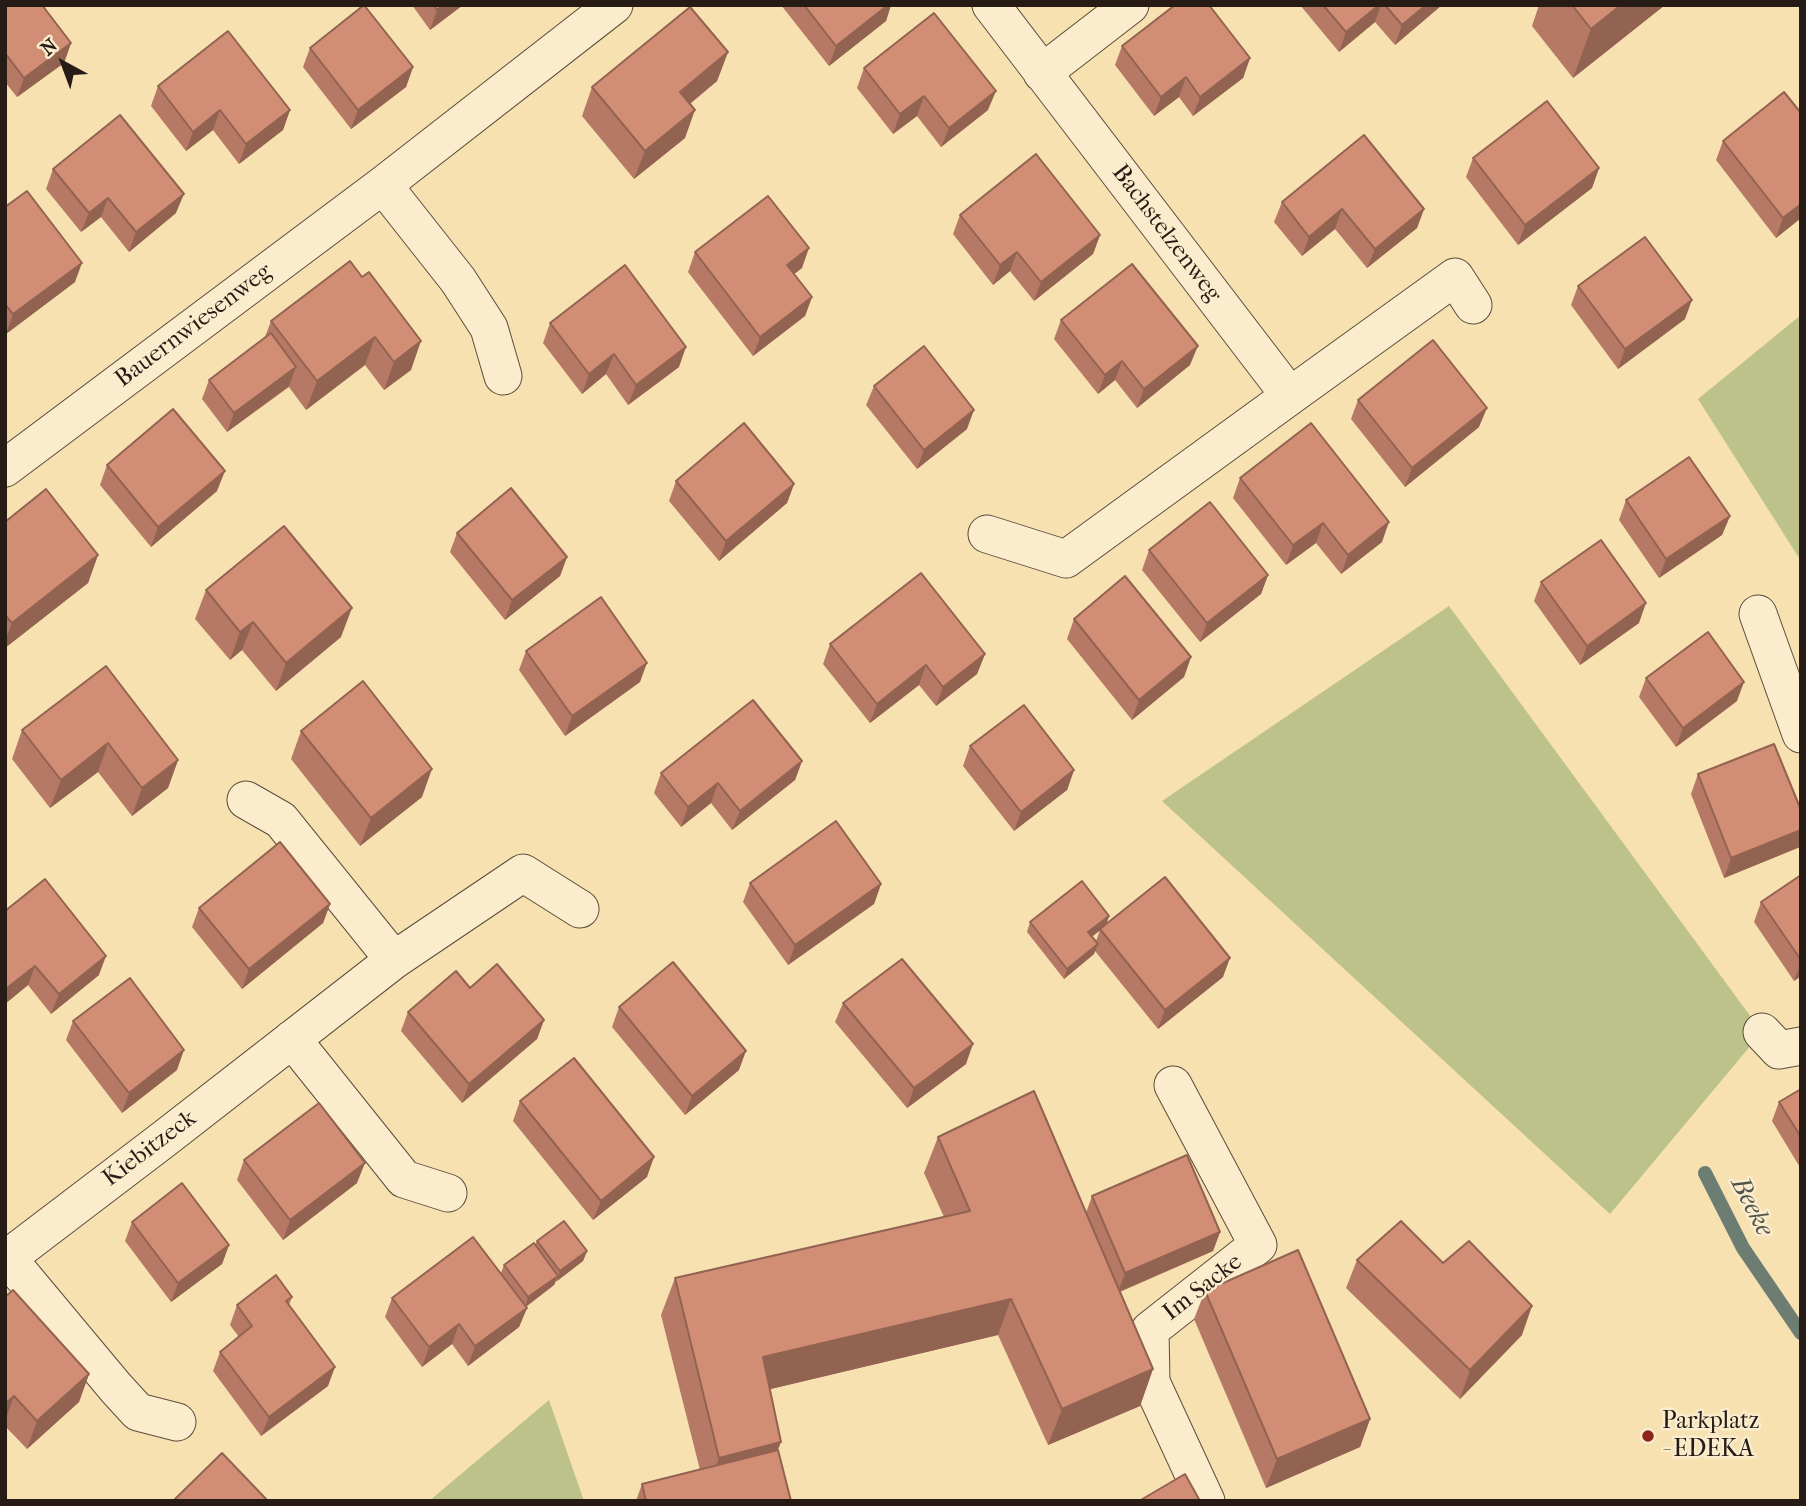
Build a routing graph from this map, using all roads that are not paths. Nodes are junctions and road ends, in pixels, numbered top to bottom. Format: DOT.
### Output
graph roads {
  1 [pos="614,5"];
  2 [pos="991,5"];
  3 [pos="1130,5"];
  4 [pos="1042,73"];
  5 [pos="383,185"];
  6 [pos="1473,305"];
  7 [pos="503,376"];
  8 [pos="1290,396"];
  9 [pos="5,468"];
  10 [pos="986,534"];
  11 [pos="1758,614"];
  12 [pos="1801,734"];
  13 [pos="246,800"];
  14 [pos="580,909"];
  15 [pos="394,960"];
  16 [pos="1762,1032"];
  17 [pos="292,1039"];
  18 [pos="1801,1046"];
  19 [pos="1173,1085"];
  20 [pos="448,1193"];
  21 [pos="6,1258"];
  22 [pos="177,1422"];
  23 [pos="1206,1501"];
  1 -- 5 [label="street, Bauernwiesenweg"];
  2 -- 4 [label="street, Bachstelzenweg"];
  3 -- 4 [label="street"];
  4 -- 8 [label="street, Bachstelzenweg"];
  5 -- 7 [label="street"];
  5 -- 9 [label="street, Bauernwiesenweg"];
  6 -- 8 [label="street"];
  8 -- 10 [label="street"];
  11 -- 12 [label="street"];
  13 -- 15 [label="street"];
  14 -- 15 [label="street, Kiebitzeck"];
  15 -- 17 [label="street, Kiebitzeck"];
  16 -- 18 [label="street"];
  17 -- 20 [label="street"];
  17 -- 21 [label="street, Kiebitzeck"];
  19 -- 23 [label="street, Im Sacke"];
  21 -- 22 [label="street, Kiebitzeck"];
}
